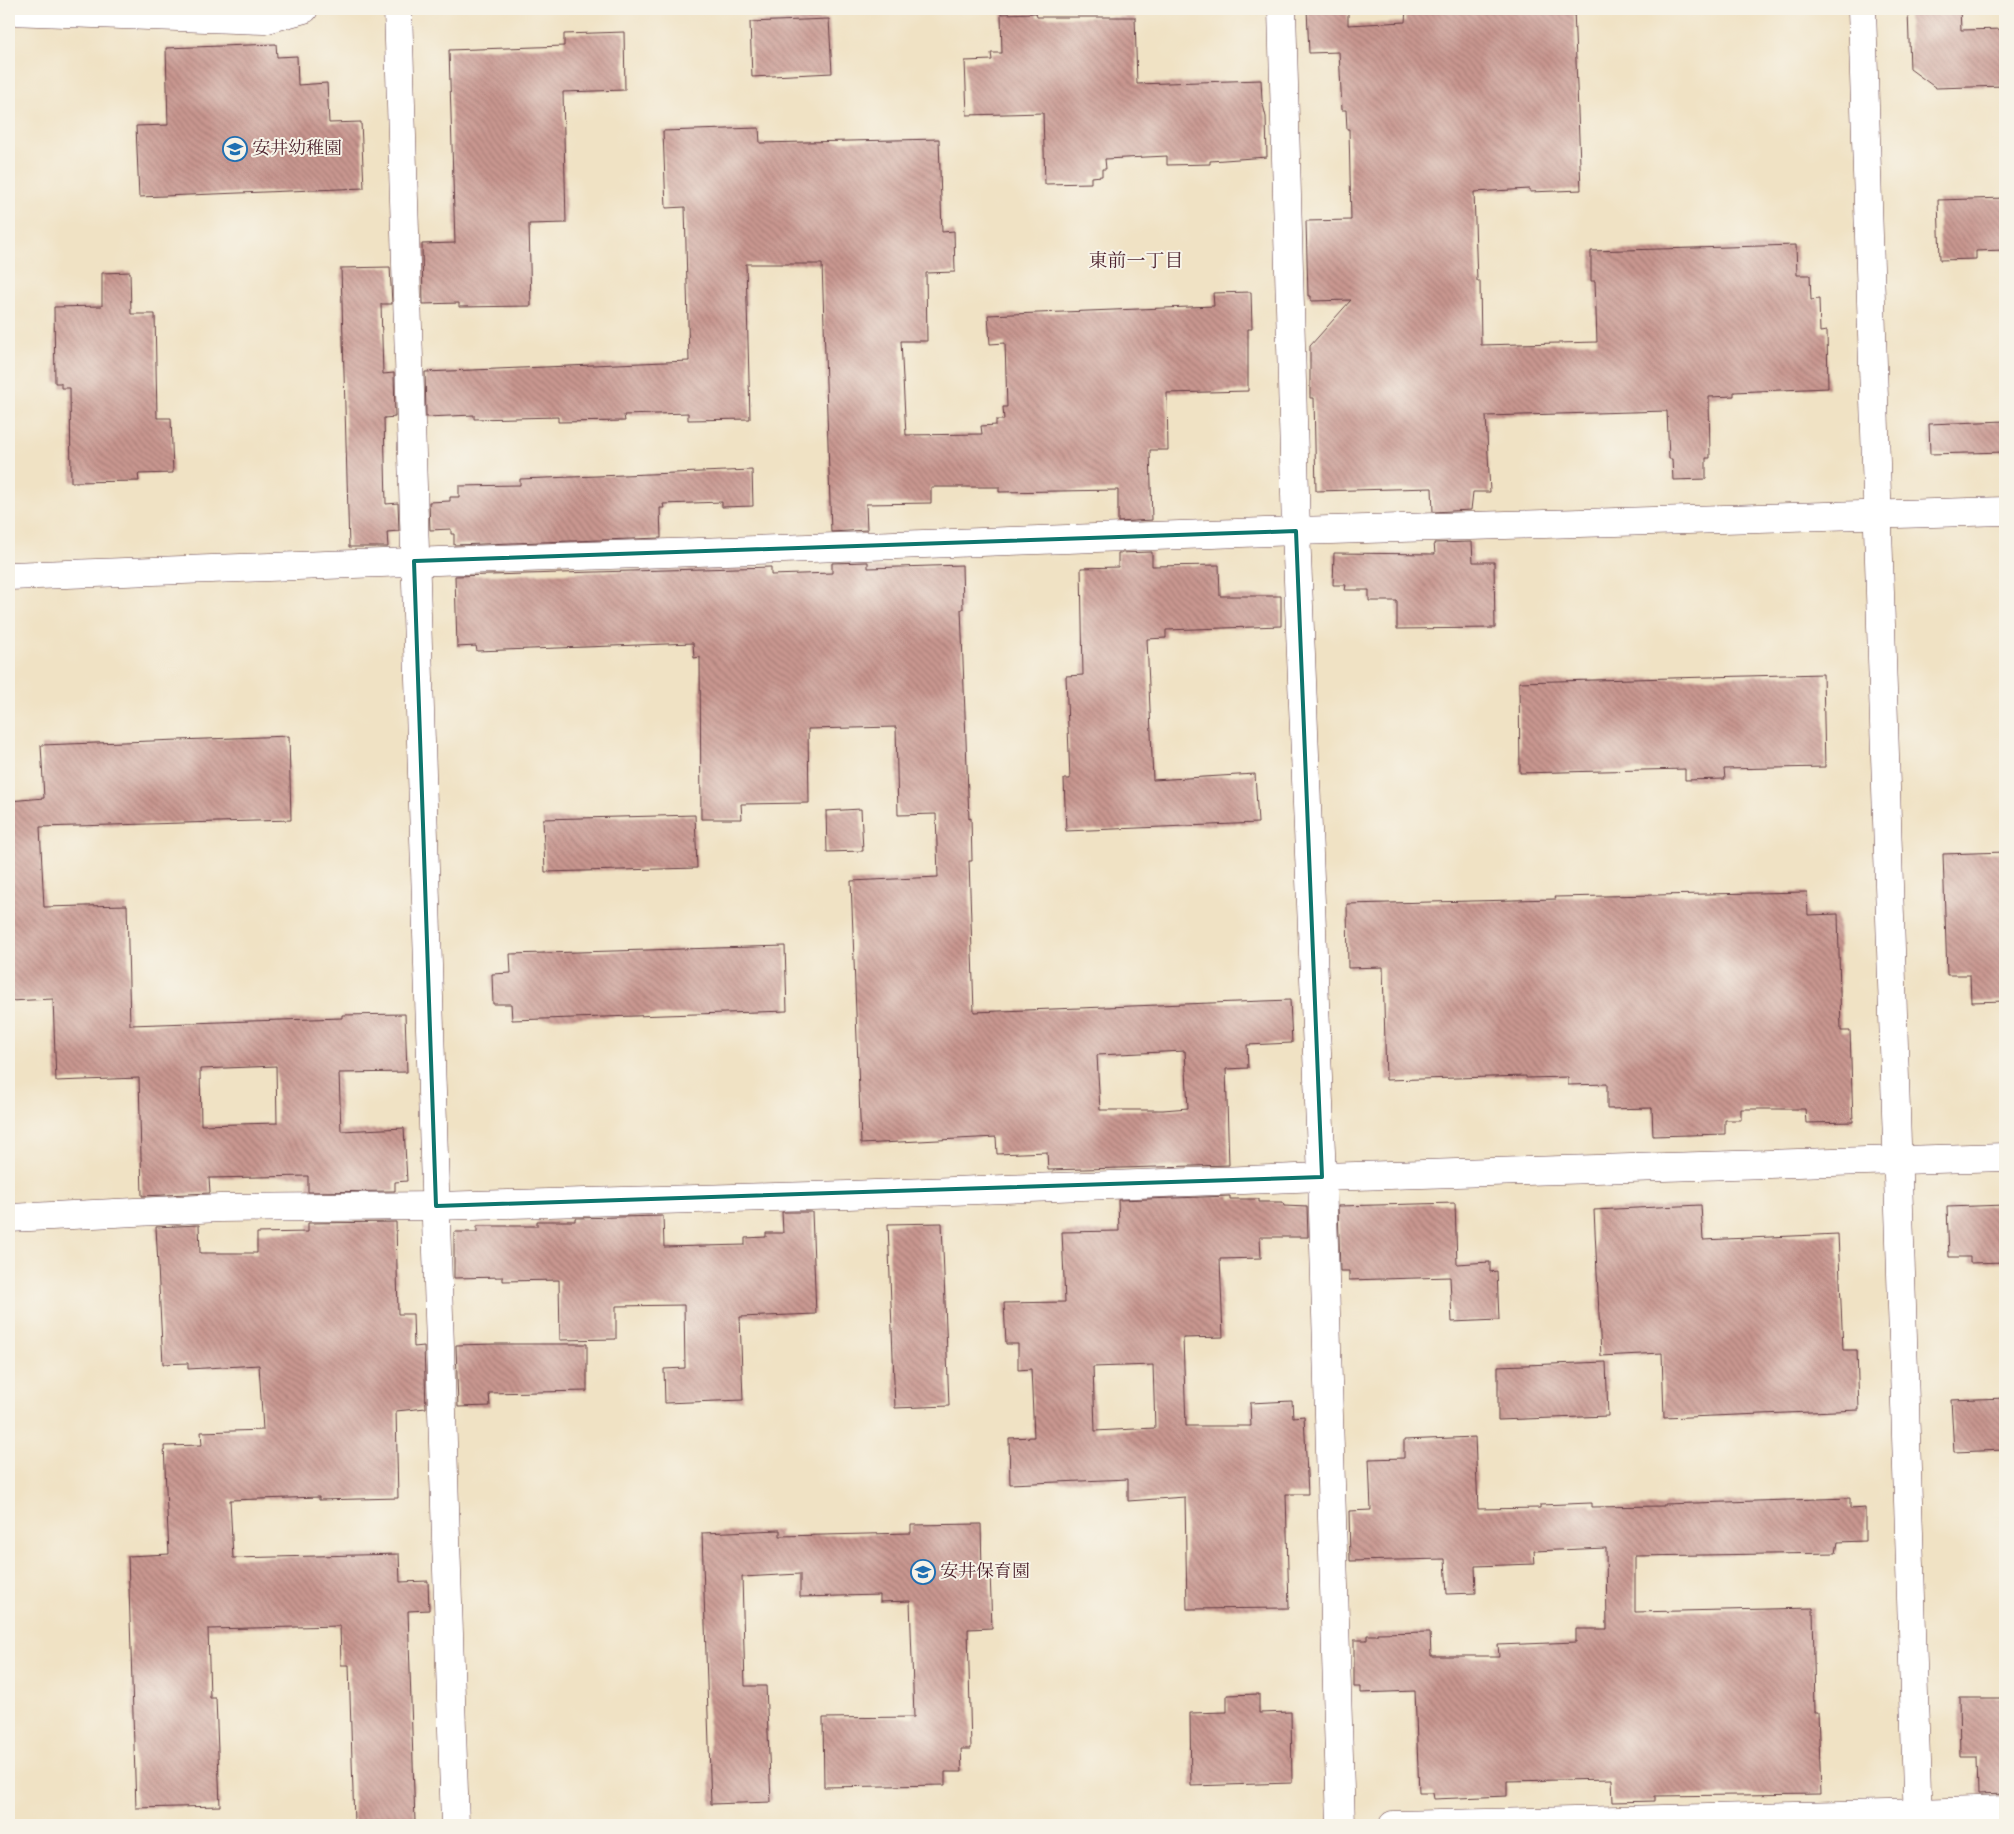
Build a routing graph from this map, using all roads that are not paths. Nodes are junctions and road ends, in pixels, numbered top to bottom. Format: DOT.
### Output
graph roads {
  1 [pos="302,9"];
  2 [pos="398,9"];
  3 [pos="1282,9"];
  4 [pos="1862,9"];
  5 [pos="9,11"];
  6 [pos="2005,511"];
  7 [pos="1877,515"];
  8 [pos="1296,531"];
  9 [pos="414,561"];
  10 [pos="9,576"];
  11 [pos="2005,1157"];
  12 [pos="1898,1161"];
  13 [pos="1322,1177"];
  14 [pos="436,1206"];
  15 [pos="9,1218"];
  16 [pos="2005,1810"];
  17 [pos="1917,1819"];
  18 [pos="455,1825"];
  19 [pos="1341,1825"];
  20 [pos="1393,1825"];
  1 -- 5 [label="street"];
  2 -- 9 [label="street"];
  3 -- 8 [label="street"];
  4 -- 7 [label="street"];
  6 -- 7 [label="street"];
  7 -- 8 [label="street"];
  7 -- 12 [label="street"];
  8 -- 9 [label="street"];
  8 -- 13 [label="street"];
  9 -- 10 [label="street"];
  9 -- 14 [label="street"];
  11 -- 12 [label="street"];
  12 -- 13 [label="street"];
  12 -- 17 [label="street"];
  13 -- 14 [label="street"];
  13 -- 19 [label="street"];
  14 -- 15 [label="street"];
  14 -- 18 [label="street"];
  16 -- 17 [label="street"];
  17 -- 20 [label="street"];
}
